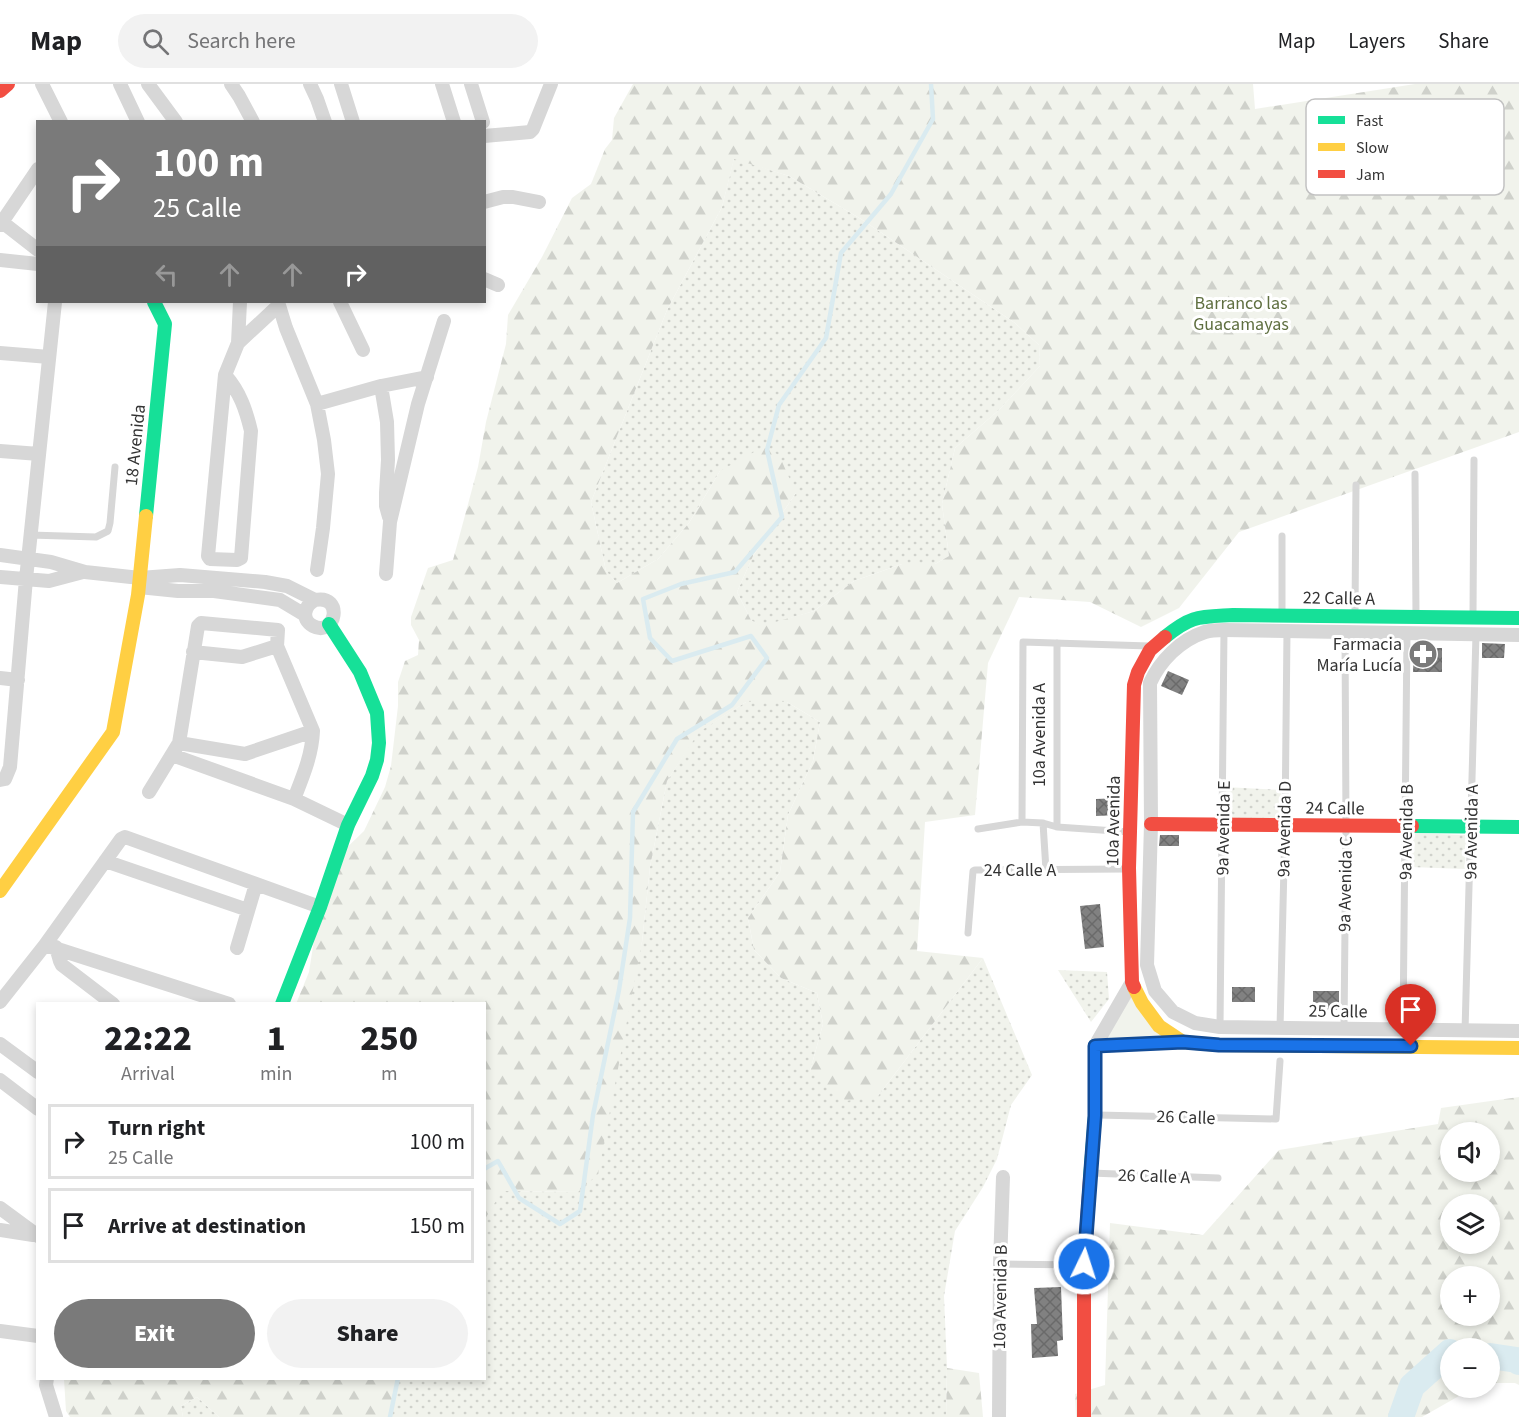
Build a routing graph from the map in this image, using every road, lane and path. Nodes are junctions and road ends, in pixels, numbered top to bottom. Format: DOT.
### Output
graph roads {
  1 [pos="8,84"];
  2 [pos="42,84"];
  3 [pos="120,84"];
  4 [pos="148,84"];
  5 [pos="231,84"];
  6 [pos="310,84"];
  7 [pos="341,84"];
  8 [pos="442,84"];
  9 [pos="471,84"];
  10 [pos="551,84"];
  11 [pos="0,91"];
  12 [pos="60,120"];
  13 [pos="137,120"];
  14 [pos="175,120"];
  15 [pos="252,120"];
  16 [pos="324,120"];
  17 [pos="352,120"];
  18 [pos="453,120"];
  19 [pos="482,120"];
  20 [pos="486,129"];
  21 [pos="36,172"];
  22 [pos="486,201"];
  23 [pos="539,202"];
  24 [pos="1,223"];
  25 [pos="36,249"];
  26 [pos="0,260"];
  27 [pos="36,264"];
  28 [pos="486,280"];
  29 [pos="498,285"];
  30 [pos="55,303"];
  31 [pos="154,303"];
  32 [pos="240,303"];
  33 [pos="278,303"];
  34 [pos="340,303"];
  35 [pos="444,321"];
  36 [pos="238,343"];
  37 [pos="363,350"];
  38 [pos="0,353"];
  39 [pos="49,357"];
  40 [pos="225,375"];
  41 [pos="427,377"];
  42 [pos="381,386"];
  43 [pos="317,404"];
  44 [pos="0,451"];
  45 [pos="39,454"];
  46 [pos="1474,460"];
  47 [pos="116,467"];
  48 [pos="1415,474"];
  49 [pos="1356,485"];
  50 [pos="390,522"];
  51 [pos="30,535"];
  52 [pos="1282,536"];
  53 [pos="0,555"];
  54 [pos="28,559"];
  55 [pos="317,570"];
  56 [pos="85,572"];
  57 [pos="386,574"];
  58 [pos="0,577"];
  59 [pos="26,579"];
  60 [pos="139,587"];
  61 [pos="315,600"];
  62 [pos="305,615"];
  63 [pos="1282,615"];
  64 [pos="1355,616"];
  65 [pos="1196,617"];
  66 [pos="1416,617"];
  67 [pos="1473,618"];
  68 [pos="1519,618"];
  69 [pos="329,624"];
  70 [pos="1224,630"];
  71 [pos="1287,631"];
  72 [pos="1345,631"];
  73 [pos="1205,632"];
  74 [pos="1407,633"];
  75 [pos="1476,634"];
  76 [pos="1519,635"];
  77 [pos="1160,642"];
  78 [pos="1185,642"];
  79 [pos="1057,643"];
  80 [pos="277,646"];
  81 [pos="193,652"];
  82 [pos="0,678"];
  83 [pos="18,680"];
  84 [pos="313,731"];
  85 [pos="175,749"];
  86 [pos="0,780"];
  87 [pos="149,792"];
  88 [pos="294,799"];
  89 [pos="1022,822"];
  90 [pos="1043,823"];
  91 [pos="1151,824"];
  92 [pos="348,825"];
  93 [pos="1223,825"];
  94 [pos="1285,825"];
  95 [pos="1346,826"];
  96 [pos="1057,827"];
  97 [pos="1406,827"];
  98 [pos="1472,827"];
  99 [pos="1519,827"];
  100 [pos="978,829"];
  101 [pos="1130,832"];
  102 [pos="105,861"];
  103 [pos="1130,868"];
  104 [pos="1046,870"];
  105 [pos="256,884"];
  106 [pos="0,891"];
  107 [pos="320,907"];
  108 [pos="248,910"];
  109 [pos="968,933"];
  110 [pos="50,946"];
  111 [pos="237,948"];
  112 [pos="1132,982"];
  113 [pos="198,999"];
  114 [pos="0,1002"];
  115 [pos="110,1002"];
  116 [pos="217,1002"];
  117 [pos="283,1002"];
  118 [pos="1163,1002"];
  119 [pos="1148,1011"];
  120 [pos="1220,1027"];
  121 [pos="1280,1028"];
  122 [pos="1303,1028"];
  123 [pos="1344,1028"];
  124 [pos="1403,1030"];
  125 [pos="1465,1031"];
  126 [pos="1519,1032"];
  127 [pos="1183,1042"];
  128 [pos="0,1044"];
  129 [pos="1303,1045"];
  130 [pos="1095,1046"];
  131 [pos="1519,1048"];
  132 [pos="1280,1061"];
  133 [pos="36,1071"];
  134 [pos="0,1080"];
  135 [pos="36,1107"];
  136 [pos="1095,1116"];
  137 [pos="1090,1173"];
  138 [pos="1003,1177"];
  139 [pos="1218,1178"];
  140 [pos="0,1208"];
  141 [pos="0,1230"];
  142 [pos="36,1235"];
  143 [pos="36,1236"];
  144 [pos="1000,1264"];
  145 [pos="1084,1264"];
  146 [pos="0,1331"];
  147 [pos="36,1336"];
  148 [pos="47,1380"];
  149 [pos="56,1417"];
  150 [pos="999,1417"];
  151 [pos="1084,1417"];
  1 -- 11 [label="street"];
  2 -- 12 [label="street"];
  3 -- 13 [label="street"];
  4 -- 14 [label="street"];
  5 -- 15 [label="street"];
  6 -- 16 [label="street"];
  7 -- 17 [label="street"];
  8 -- 18 [label="street"];
  9 -- 19 [label="street"];
  10 -- 20 [label="street"];
  21 -- 24 [label="street"];
  22 -- 23 [label="street"];
  24 -- 25 [label="street"];
  26 -- 27 [label="street"];
  28 -- 29 [label="street"];
  30 -- 39 [label="street"];
  31 -- 60 [label="street, 18 Avenida"];
  32 -- 36 [label="street"];
  33 -- 36 [label="street"];
  33 -- 43 [label="street"];
  34 -- 37 [label="street"];
  35 -- 41 [label="street"];
  36 -- 40 [label="street"];
  38 -- 39 [label="street"];
  39 -- 45 [label="street"];
  40 -- 40 [label="street"];
  41 -- 42 [label="street"];
  41 -- 50 [label="street"];
  42 -- 43 [label="street"];
  42 -- 50 [label="street"];
  43 -- 55 [label="street"];
  44 -- 45 [label="street"];
  45 -- 51 [label="street"];
  46 -- 67 [label="lane"];
  47 -- 51 [label="lane"];
  48 -- 66 [label="lane"];
  49 -- 64 [label="lane"];
  50 -- 57 [label="street"];
  51 -- 54 [label="street"];
  52 -- 63 [label="lane"];
  53 -- 54 [label="street"];
  54 -- 56 [label="street"];
  54 -- 59 [label="street"];
  56 -- 59 [label="street"];
  56 -- 60 [label="street"];
  58 -- 59 [label="street"];
  59 -- 83 [label="street"];
  60 -- 61 [label="street"];
  60 -- 62 [label="street"];
  60 -- 106 [label="street, 18 Avenida"];
  61 -- 62 [label="street"];
  61 -- 69 [label="street"];
  62 -- 69 [label="street"];
  63 -- 64 [label="street, 22 Calle A"];
  63 -- 65 [label="street, 22 Calle A"];
  64 -- 66 [label="street, 22 Calle A"];
  65 -- 73 [label="street"];
  65 -- 77 [label="street, 22 Calle A"];
  66 -- 67 [label="street, 22 Calle A"];
  67 -- 68 [label="street, 22 Calle A"];
  69 -- 92 [label="street"];
  70 -- 71 [label="street, 22 Calle A"];
  70 -- 73 [label="street, 22 Calle A"];
  70 -- 93 [label="lane, 9a Avenida E"];
  71 -- 72 [label="street, 22 Calle A"];
  71 -- 94 [label="lane, 9a Avenida D"];
  72 -- 74 [label="street, 22 Calle A"];
  72 -- 95 [label="lane, 9a Avenida C"];
  73 -- 78 [label="street, 22 Calle A"];
  74 -- 75 [label="street, 22 Calle A"];
  74 -- 97 [label="lane, 9a Avenida B"];
  75 -- 76 [label="street, 22 Calle A"];
  75 -- 98 [label="lane, 9a Avenida A"];
  77 -- 79 [label="lane"];
  77 -- 101 [label="street, 10a Avenida"];
  78 -- 91 [label="street, 10a Avenida"];
  79 -- 89 [label="lane"];
  79 -- 96 [label="lane, 10a Avenida A"];
  80 -- 81 [label="street"];
  80 -- 81 [label="street"];
  80 -- 84 [label="street"];
  81 -- 85 [label="street"];
  82 -- 83 [label="street"];
  83 -- 86 [label="street"];
  84 -- 85 [label="street"];
  84 -- 88 [label="street"];
  85 -- 87 [label="street"];
  85 -- 88 [label="street"];
  88 -- 92 [label="street"];
  89 -- 90 [label="lane"];
  89 -- 100 [label="lane"];
  90 -- 96 [label="lane"];
  90 -- 104 [label="lane"];
  91 -- 93 [label="street, 24 Calle"];
  91 -- 118 [label="street, 10a Avenida"];
  92 -- 107 [label="street"];
  93 -- 94 [label="street, 24 Calle"];
  93 -- 120 [label="lane, 9a Avenida E"];
  94 -- 95 [label="street, 24 Calle"];
  94 -- 121 [label="lane, 9a Avenida D"];
  95 -- 97 [label="street, 24 Calle"];
  95 -- 123 [label="lane, 9a Avenida C"];
  96 -- 101 [label="lane"];
  97 -- 98 [label="street, 24 Calle"];
  97 -- 124 [label="lane, 9a Avenida B"];
  98 -- 99 [label="street, 24 Calle"];
  98 -- 125 [label="lane, 9a Avenida A"];
  101 -- 103 [label="street, 10a Avenida"];
  102 -- 105 [label="street"];
  102 -- 108 [label="street"];
  102 -- 110 [label="street"];
  103 -- 104 [label="lane, 24 Calle A"];
  103 -- 112 [label="street, 10a Avenida"];
  104 -- 109 [label="lane, 24 Calle A"];
  105 -- 107 [label="street"];
  105 -- 108 [label="street"];
  107 -- 117 [label="street"];
  108 -- 111 [label="street"];
  110 -- 113 [label="street"];
  110 -- 114 [label="street"];
  110 -- 115 [label="street"];
  112 -- 119 [label="street, 10a Avenida"];
  112 -- 130 [label="street"];
  113 -- 116 [label="street"];
  118 -- 120 [label="street, 25 Calle"];
  119 -- 127 [label="street, 25 Calle"];
  120 -- 121 [label="street, 25 Calle"];
  121 -- 122 [label="street, 25 Calle"];
  122 -- 123 [label="street, 25 Calle"];
  122 -- 129 [label="street"];
  123 -- 124 [label="street, 25 Calle"];
  124 -- 125 [label="street, 25 Calle"];
  125 -- 126 [label="street, 25 Calle"];
  127 -- 129 [label="street, 25 Calle"];
  127 -- 130 [label="street, 25 Calle"];
  128 -- 133 [label="street"];
  129 -- 131 [label="street, 25 Calle"];
  130 -- 136 [label="street"];
  132 -- 136 [label="lane, 26 Calle"];
  134 -- 135 [label="street"];
  136 -- 137 [label="street"];
  137 -- 139 [label="lane, 26 Calle A"];
  137 -- 145 [label="street"];
  138 -- 144 [label="street, 10a Avenida B"];
  140 -- 142 [label="street"];
  141 -- 143 [label="street"];
  144 -- 145 [label="lane"];
  144 -- 150 [label="street, 10a Avenida B"];
  145 -- 151 [label="street"];
  146 -- 147 [label="street"];
  148 -- 149 [label="street"];
}
